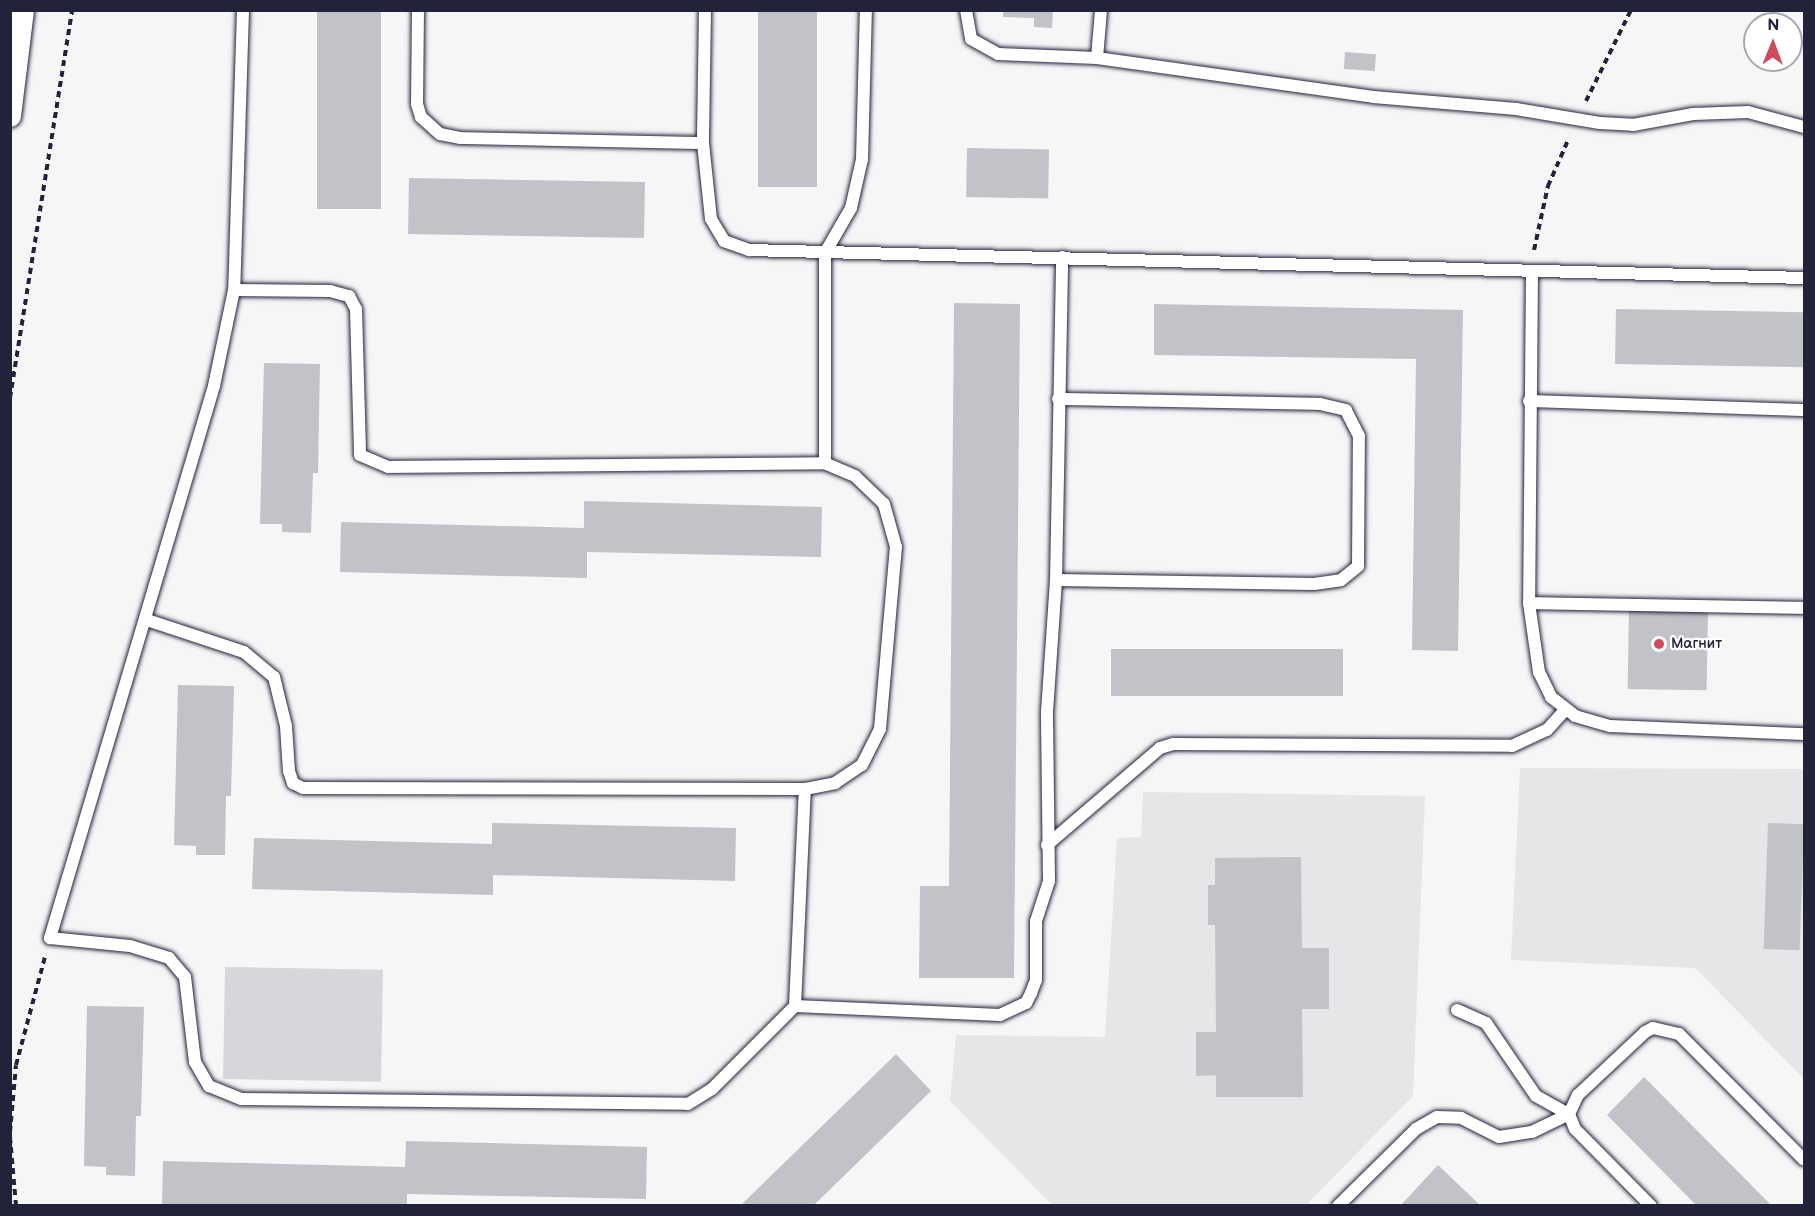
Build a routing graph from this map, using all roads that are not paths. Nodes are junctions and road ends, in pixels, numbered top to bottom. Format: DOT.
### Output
graph roads {
  1 [pos="23,10"];
  2 [pos="243,10"];
  3 [pos="418,10"];
  4 [pos="705,10"];
  5 [pos="866,10"];
  6 [pos="966,10"];
  7 [pos="1101,10"];
  8 [pos="1097,58"];
  9 [pos="10,116"];
  10 [pos="1804,127"];
  11 [pos="703,143"];
  12 [pos="825,253"];
  13 [pos="1062,258"];
  14 [pos="1532,272"];
  15 [pos="1804,278"];
  16 [pos="234,290"];
  17 [pos="1058,399"];
  18 [pos="1529,401"];
  19 [pos="1804,410"];
  20 [pos="825,463"];
  21 [pos="1056,580"];
  22 [pos="1529,603"];
  23 [pos="1804,608"];
  24 [pos="147,620"];
  25 [pos="1566,709"];
  26 [pos="1804,734"];
  27 [pos="805,789"];
  28 [pos="1047,845"];
  29 [pos="795,1006"];
  30 [pos="1457,1010"];
  31 [pos="1569,1114"];
  32 [pos="1804,1160"];
  33 [pos="1338,1206"];
  34 [pos="1651,1206"];
  1 -- 9 [label="street"];
  2 -- 16 [label="lane"];
  3 -- 11 [label="lane"];
  4 -- 11 [label="lane"];
  5 -- 12 [label="lane"];
  6 -- 8 [label="lane"];
  7 -- 8 [label="lane"];
  8 -- 10 [label="lane"];
  11 -- 12 [label="lane"];
  12 -- 13 [label="lane"];
  12 -- 20 [label="lane"];
  13 -- 14 [label="lane"];
  13 -- 17 [label="lane"];
  14 -- 15 [label="lane"];
  14 -- 18 [label="lane"];
  16 -- 20 [label="lane"];
  16 -- 24 [label="lane"];
  17 -- 21 [label="lane"];
  17 -- 21 [label="lane"];
  18 -- 19 [label="lane"];
  18 -- 22 [label="lane"];
  20 -- 27 [label="lane"];
  21 -- 28 [label="lane"];
  22 -- 23 [label="lane"];
  22 -- 25 [label="lane"];
  24 -- 27 [label="lane"];
  24 -- 29 [label="lane"];
  25 -- 26 [label="lane"];
  25 -- 28 [label="lane"];
  27 -- 29 [label="lane"];
  28 -- 29 [label="lane"];
  30 -- 31 [label="lane"];
  31 -- 32 [label="lane"];
  31 -- 33 [label="lane"];
  31 -- 34 [label="lane"];
}
